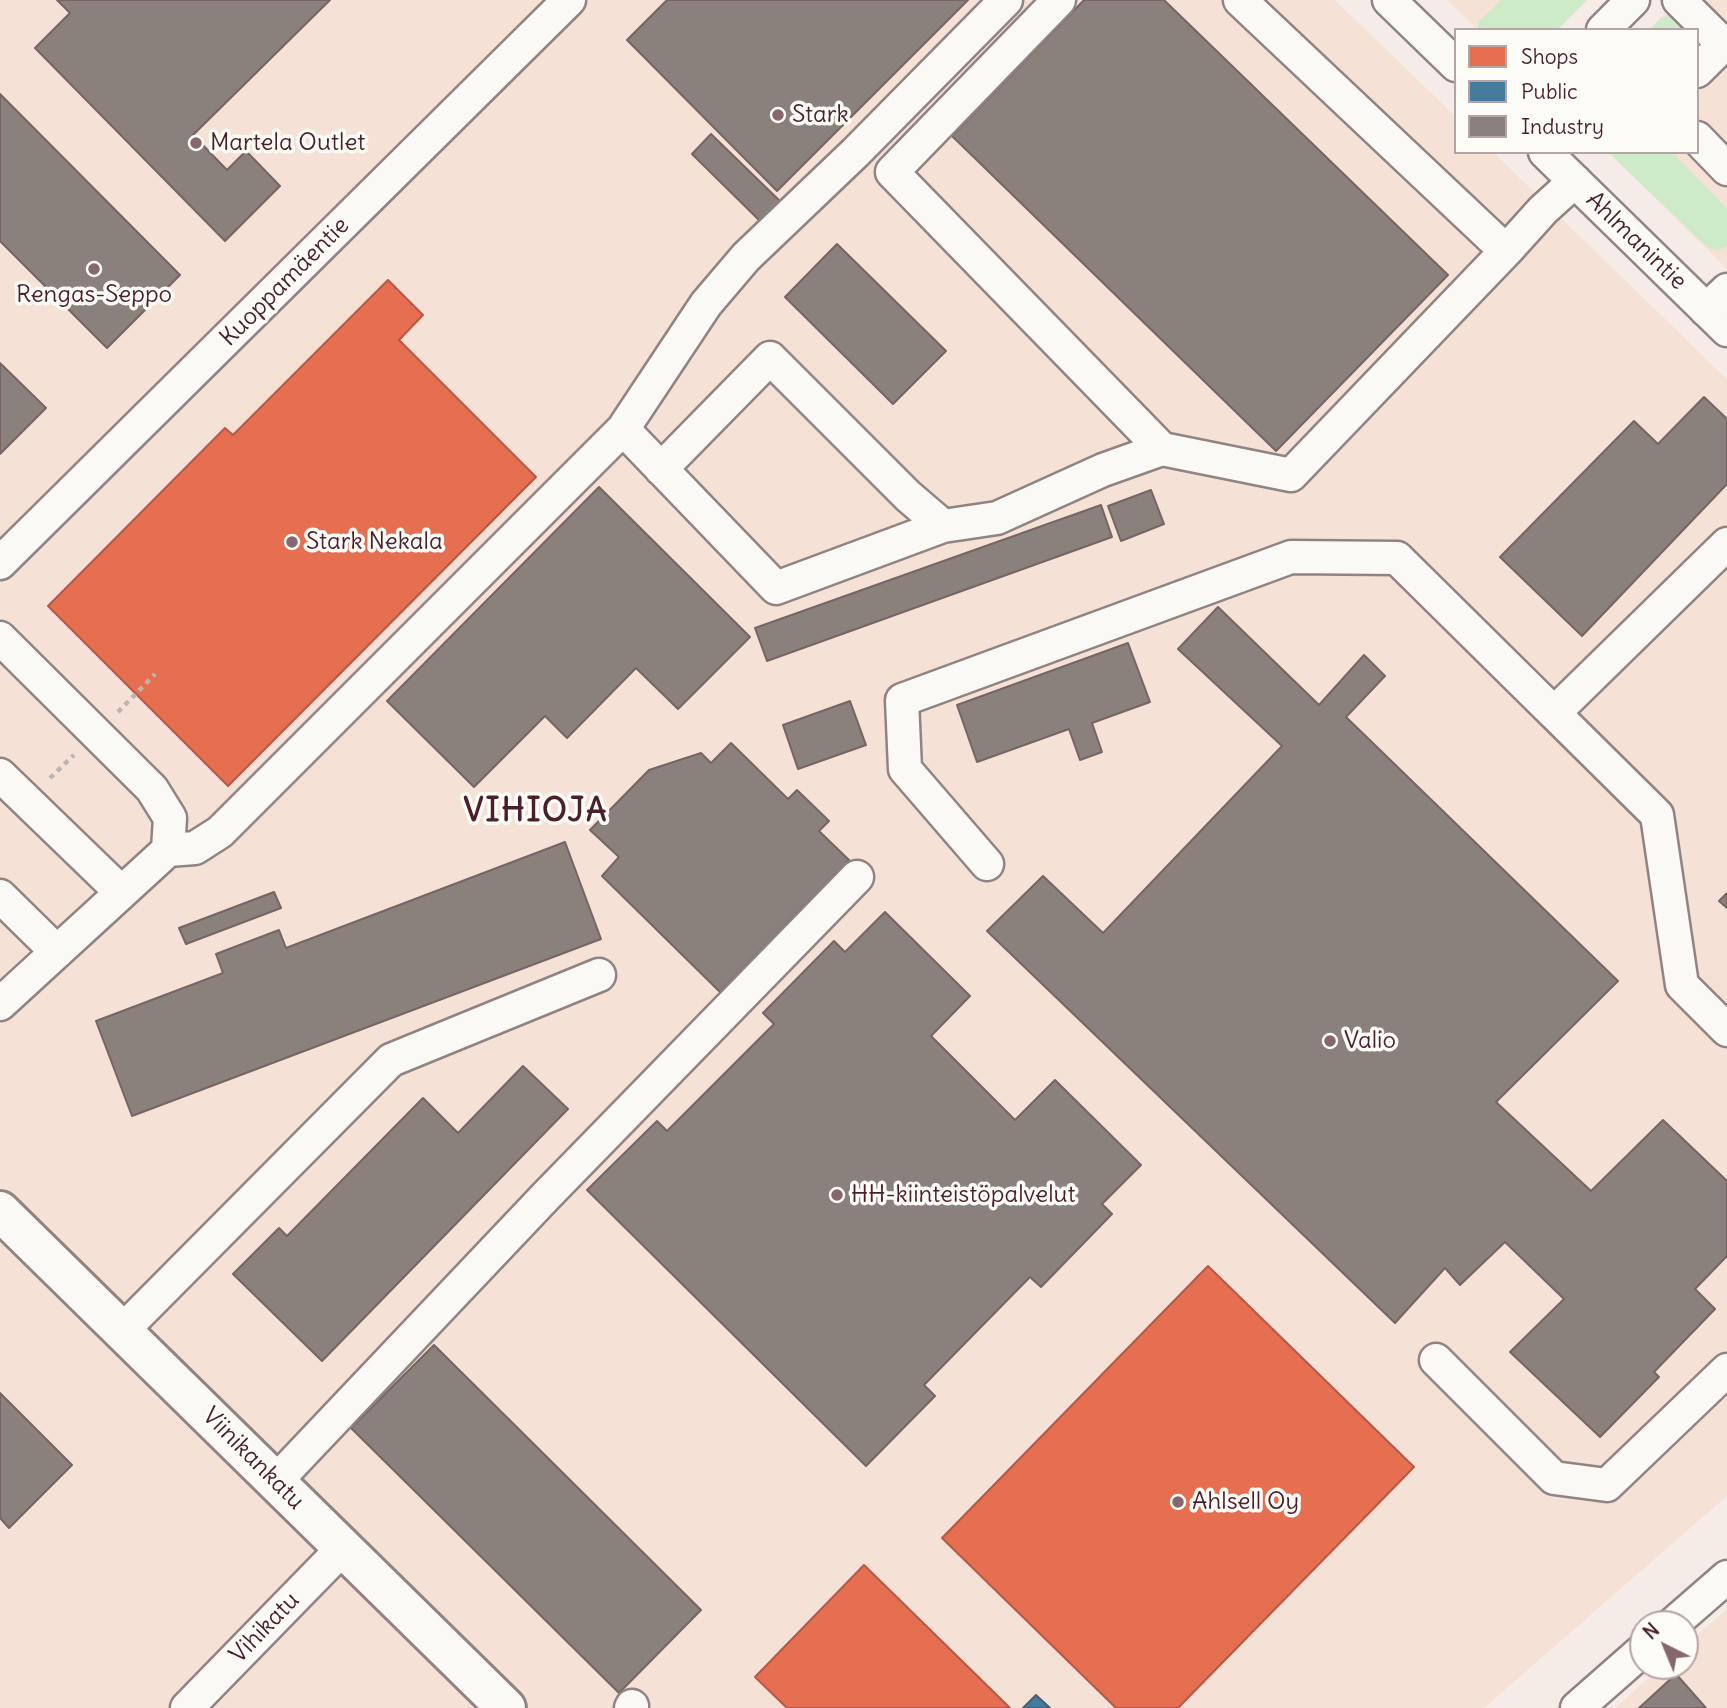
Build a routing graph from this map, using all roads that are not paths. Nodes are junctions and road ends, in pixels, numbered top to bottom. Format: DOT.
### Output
graph roads {
  1 [pos="569,0"];
  2 [pos="1006,0"];
  3 [pos="1059,0"];
  4 [pos="1240,0"];
  5 [pos="1389,0"];
  6 [pos="1633,0"];
  7 [pos="1679,0"];
  8 [pos="1605,28"];
  9 [pos="1725,46"];
  10 [pos="1454,63"];
  11 [pos="1699,69"];
  12 [pos="1699,140"];
  13 [pos="1547,154"];
  14 [pos="1727,169"];
  15 [pos="1575,181"];
  16 [pos="1506,251"];
  17 [pos="1720,310"];
  18 [pos="624,429"];
  19 [pos="1162,449"];
  20 [pos="661,469"];
  21 [pos="943,526"];
  22 [pos="1727,544"];
  23 [pos="0,563"];
  24 [pos="0,638"];
  25 [pos="1553,713"];
  26 [pos="0,775"];
  27 [pos="168,850"];
  28 [pos="987,864"];
  29 [pos="857,877"];
  30 [pos="121,892"];
  31 [pos="0,896"];
  32 [pos="57,953"];
  33 [pos="598,975"];
  34 [pos="0,1004"];
  35 [pos="1727,1030"];
  36 [pos="0,1211"];
  37 [pos="122,1331"];
  38 [pos="1436,1360"];
  39 [pos="1727,1370"];
  40 [pos="276,1481"];
  41 [pos="343,1548"];
  42 [pos="1727,1577"];
  43 [pos="1689,1610"];
  44 [pos="1629,1662"];
  45 [pos="187,1708"];
  46 [pos="506,1708"];
  47 [pos="1577,1708"];
  1 -- 23 [label="street, Kuoppamäentie"];
  2 -- 18 [label="street"];
  3 -- 19 [label="street"];
  4 -- 16 [label="street"];
  5 -- 10 [label="street"];
  6 -- 8 [label="street"];
  7 -- 9 [label="street"];
  9 -- 11 [label="street"];
  12 -- 14 [label="street"];
  13 -- 15 [label="street, Ahlmanintie"];
  15 -- 16 [label="street"];
  15 -- 17 [label="street, Ahlmanintie"];
  16 -- 19 [label="street"];
  18 -- 20 [label="street"];
  18 -- 27 [label="street"];
  19 -- 21 [label="street"];
  20 -- 21 [label="street"];
  20 -- 21 [label="street"];
  22 -- 25 [label="street"];
  24 -- 27 [label="street"];
  25 -- 28 [label="street"];
  25 -- 35 [label="street"];
  26 -- 30 [label="street"];
  27 -- 30 [label="street"];
  29 -- 40 [label="street"];
  30 -- 32 [label="street"];
  31 -- 32 [label="street"];
  32 -- 34 [label="street"];
  33 -- 37 [label="street"];
  36 -- 37 [label="main road, Viinikankatu"];
  37 -- 40 [label="main road, Viinikankatu"];
  38 -- 39 [label="street"];
  40 -- 41 [label="main road, Viinikankatu"];
  41 -- 45 [label="street, Vihikatu"];
  41 -- 46 [label="main road, Viinikankatu"];
  42 -- 43 [label="street"];
  44 -- 47 [label="street"];
}
